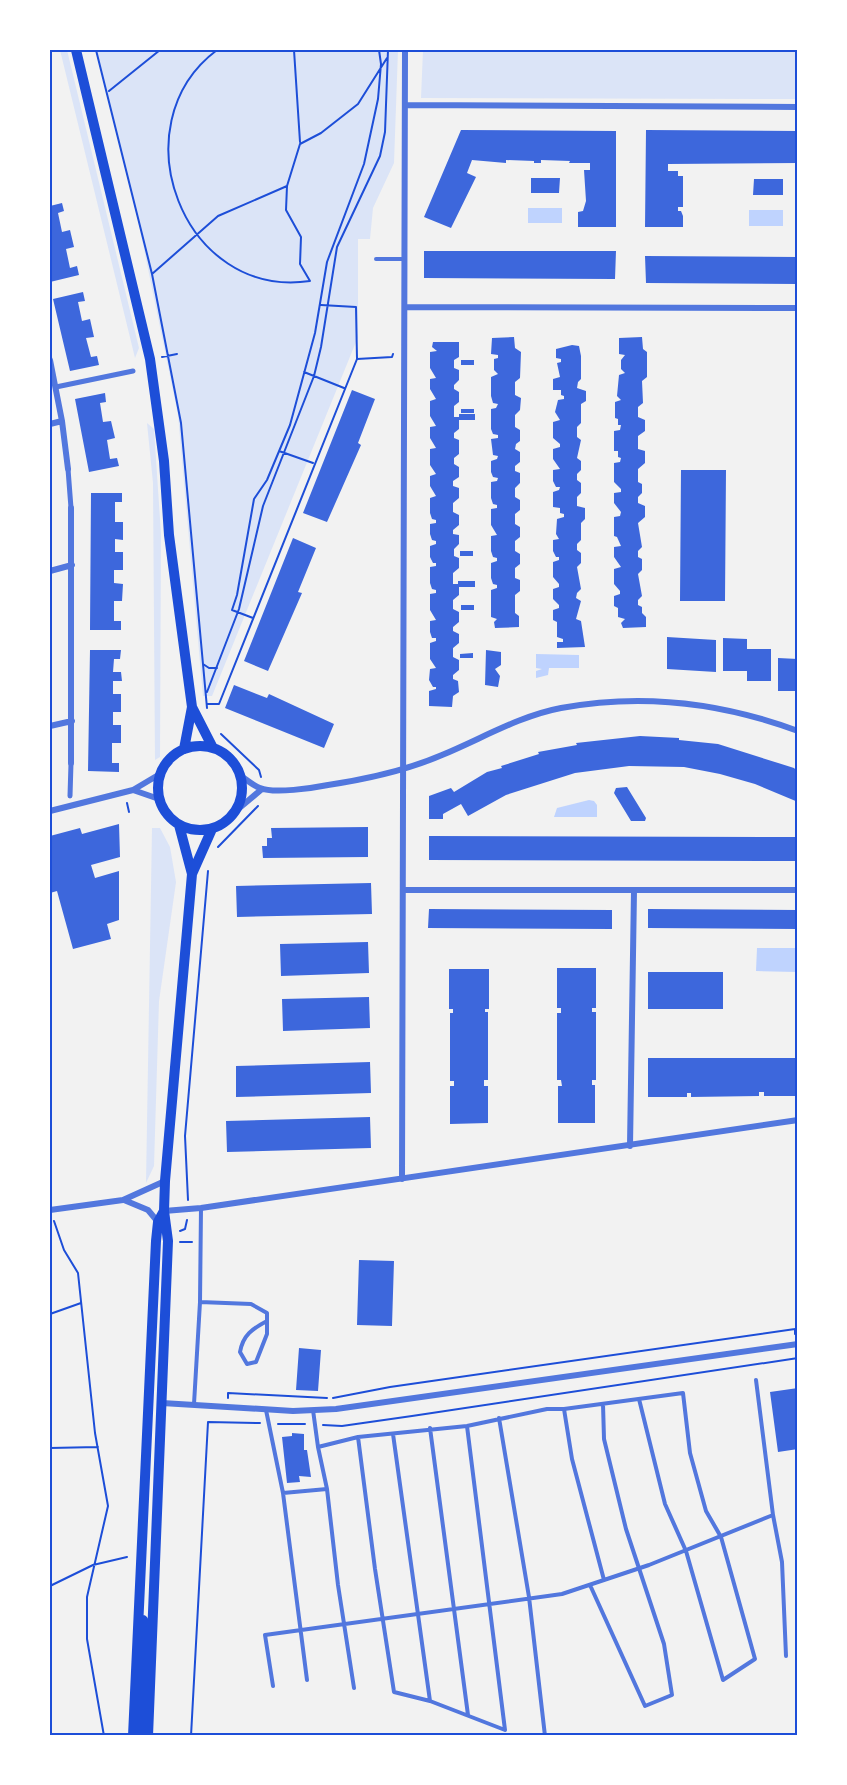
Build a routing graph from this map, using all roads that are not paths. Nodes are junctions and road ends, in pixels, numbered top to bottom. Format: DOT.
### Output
graph roads {
  1 [pos="76,50"];
  2 [pos="405,50"];
  3 [pos="405,105"];
  4 [pos="798,107"];
  5 [pos="376,259"];
  6 [pos="405,259"];
  7 [pos="405,307"];
  8 [pos="798,308"];
  9 [pos="50,360"];
  10 [pos="134,371"];
  11 [pos="56,387"];
  12 [pos="62,421"];
  13 [pos="50,424"];
  14 [pos="68,469"];
  15 [pos="71,508"];
  16 [pos="72,565"];
  17 [pos="50,571"];
  18 [pos="192,706"];
  19 [pos="72,721"];
  20 [pos="50,726"];
  21 [pos="798,731"];
  22 [pos="213,748"];
  23 [pos="183,749"];
  24 [pos="71,763"];
  25 [pos="402,770"];
  26 [pos="160,774"];
  27 [pos="241,776"];
  28 [pos="261,789"];
  29 [pos="133,790"];
  30 [pos="70,796"];
  31 [pos="159,799"];
  32 [pos="237,810"];
  33 [pos="50,811"];
  34 [pos="179,825"];
  35 [pos="212,829"];
  36 [pos="192,874"];
  37 [pos="403,890"];
  38 [pos="634,891"];
  39 [pos="798,891"];
  40 [pos="798,1120"];
  41 [pos="630,1146"];
  42 [pos="402,1179"];
  43 [pos="165,1181"];
  44 [pos="123,1200"];
  45 [pos="201,1208"];
  46 [pos="50,1210"];
  47 [pos="164,1211"];
  48 [pos="158,1222"];
  49 [pos="154,1296"];
  50 [pos="200,1302"];
  51 [pos="267,1321"];
  52 [pos="798,1344"];
  53 [pos="756,1380"];
  54 [pos="639,1399"];
  55 [pos="162,1403"];
  56 [pos="194,1404"];
  57 [pos="603,1404"];
  58 [pos="266,1409"];
  59 [pos="564,1409"];
  60 [pos="313,1410"];
  61 [pos="499,1418"];
  62 [pos="466,1426"];
  63 [pos="430,1428"];
  64 [pos="393,1434"];
  65 [pos="358,1437"];
  66 [pos="318,1447"];
  67 [pos="327,1489"];
  68 [pos="283,1493"];
  69 [pos="144,1498"];
  70 [pos="773,1515"];
  71 [pos="721,1537"];
  72 [pos="686,1551"];
  73 [pos="640,1568"];
  74 [pos="604,1580"];
  75 [pos="590,1585"];
  76 [pos="529,1597"];
  77 [pos="140,1599"];
  78 [pos="489,1604"];
  79 [pos="453,1608"];
  80 [pos="418,1613"];
  81 [pos="384,1618"];
  82 [pos="344,1624"];
  83 [pos="301,1630"];
  84 [pos="786,1656"];
  85 [pos="307,1680"];
  86 [pos="273,1686"];
  87 [pos="354,1688"];
  88 [pos="430,1701"];
  89 [pos="468,1715"];
  90 [pos="133,1736"];
  91 [pos="141,1736"];
  92 [pos="148,1736"];
  93 [pos="545,1736"];
  1 -- 18 [label="main road"];
  2 -- 3 [label="street"];
  3 -- 4 [label="street"];
  3 -- 6 [label="street"];
  5 -- 6 [label="lane"];
  6 -- 7 [label="street"];
  7 -- 8 [label="street"];
  7 -- 25 [label="street"];
  9 -- 11 [label="street"];
  10 -- 11 [label="street"];
  11 -- 12 [label="street"];
  12 -- 13 [label="street"];
  12 -- 14 [label="street"];
  14 -- 15 [label="street"];
  15 -- 16 [label="street"];
  16 -- 17 [label="street"];
  16 -- 19 [label="street"];
  18 -- 22 [label="main road"];
  18 -- 23 [label="main road"];
  19 -- 20 [label="street"];
  19 -- 24 [label="street"];
  21 -- 25 [label="street"];
  22 -- 23 [label="main road"];
  22 -- 27 [label="main road"];
  23 -- 26 [label="main road"];
  24 -- 30 [label="street"];
  25 -- 28 [label="street"];
  25 -- 37 [label="street"];
  26 -- 29 [label="street"];
  26 -- 31 [label="main road"];
  27 -- 28 [label="street"];
  27 -- 32 [label="main road"];
  28 -- 32 [label="street"];
  29 -- 31 [label="street"];
  29 -- 33 [label="street"];
  31 -- 34 [label="main road"];
  32 -- 35 [label="main road"];
  34 -- 35 [label="main road"];
  34 -- 36 [label="main road"];
  35 -- 36 [label="main road"];
  36 -- 43 [label="main road"];
  37 -- 38 [label="street"];
  37 -- 42 [label="street"];
  38 -- 39 [label="street"];
  38 -- 41 [label="street"];
  40 -- 41 [label="street"];
  41 -- 42 [label="street"];
  42 -- 45 [label="street"];
  43 -- 44 [label="street"];
  43 -- 47 [label="main road"];
  44 -- 46 [label="street"];
  44 -- 48 [label="street"];
  45 -- 47 [label="street"];
  45 -- 50 [label="lane"];
  47 -- 48 [label="main road"];
  47 -- 55 [label="main road"];
  48 -- 49 [label="main road"];
  49 -- 55 [label="main road"];
  49 -- 69 [label="main road"];
  50 -- 51 [label="lane"];
  50 -- 56 [label="lane"];
  51 -- 51 [label="lane"];
  52 -- 60 [label="street"];
  53 -- 70 [label="lane"];
  54 -- 57 [label="lane"];
  54 -- 71 [label="lane"];
  54 -- 72 [label="lane"];
  55 -- 56 [label="street"];
  55 -- 69 [label="main road"];
  55 -- 92 [label="main road"];
  56 -- 58 [label="street"];
  57 -- 59 [label="lane"];
  57 -- 73 [label="lane"];
  58 -- 60 [label="street"];
  58 -- 68 [label="lane"];
  59 -- 61 [label="lane"];
  59 -- 74 [label="lane"];
  60 -- 66 [label="lane"];
  61 -- 62 [label="lane"];
  61 -- 76 [label="lane"];
  62 -- 63 [label="lane"];
  62 -- 78 [label="lane"];
  63 -- 64 [label="lane"];
  63 -- 79 [label="lane"];
  64 -- 65 [label="lane"];
  64 -- 80 [label="lane"];
  65 -- 66 [label="lane"];
  65 -- 81 [label="lane"];
  66 -- 67 [label="lane"];
  67 -- 68 [label="lane"];
  67 -- 82 [label="lane"];
  68 -- 83 [label="lane"];
  69 -- 77 [label="main road"];
  70 -- 71 [label="lane"];
  70 -- 84 [label="lane"];
  71 -- 72 [label="lane"];
  71 -- 72 [label="lane"];
  72 -- 73 [label="lane"];
  73 -- 74 [label="lane"];
  73 -- 75 [label="lane"];
  74 -- 75 [label="lane"];
  75 -- 76 [label="lane"];
  76 -- 78 [label="lane"];
  76 -- 93 [label="lane"];
  77 -- 90 [label="main road"];
  77 -- 91 [label="main road"];
  78 -- 79 [label="lane"];
  78 -- 89 [label="lane"];
  79 -- 80 [label="lane"];
  79 -- 89 [label="lane"];
  80 -- 81 [label="lane"];
  80 -- 88 [label="lane"];
  81 -- 82 [label="lane"];
  81 -- 88 [label="lane"];
  82 -- 83 [label="lane"];
  82 -- 87 [label="lane"];
  83 -- 85 [label="lane"];
  83 -- 86 [label="lane"];
  88 -- 89 [label="lane"];
}
